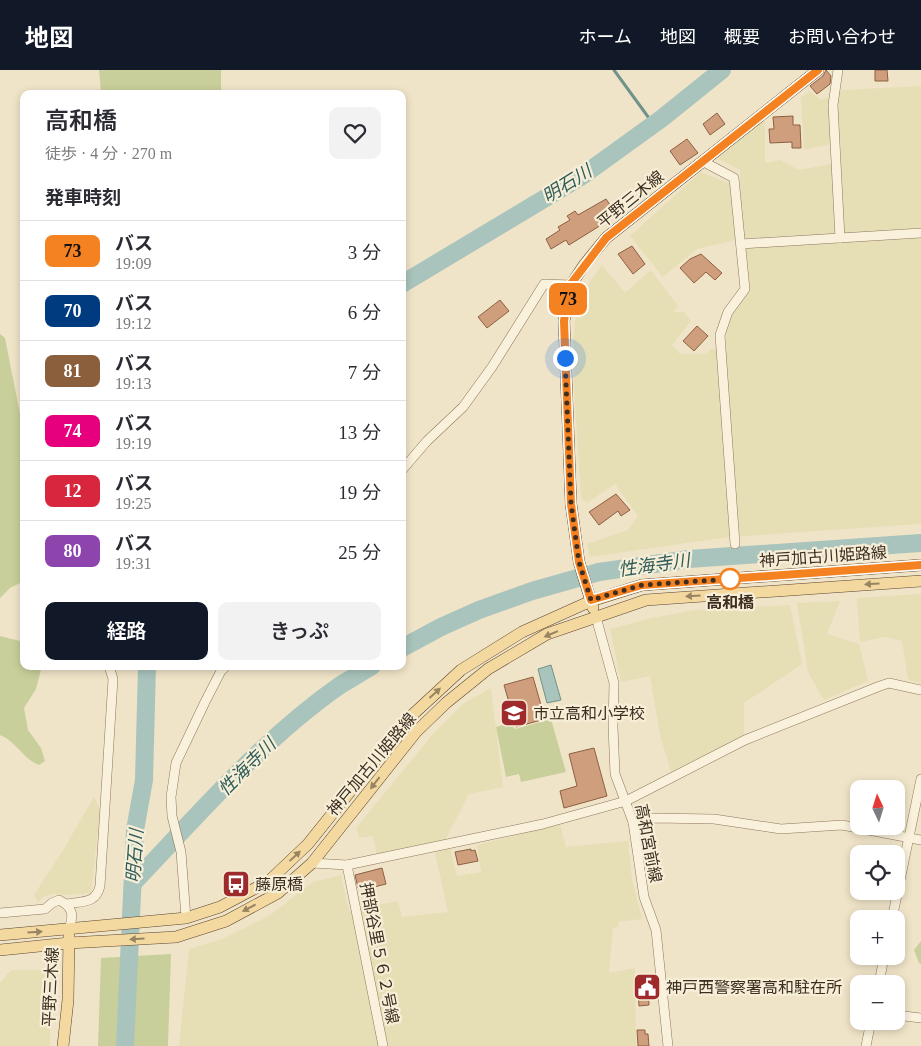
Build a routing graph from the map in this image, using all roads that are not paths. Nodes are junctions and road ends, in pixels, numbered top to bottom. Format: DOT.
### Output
graph roads {
  1 [pos="818,70"];
  2 [pos="838,70"];
  3 [pos="702,161"];
  4 [pos="921,233"];
  5 [pos="840,238"];
  6 [pos="741,244"];
  7 [pos="570,285"];
  8 [pos="406,465"];
  9 [pos="735,544"];
  10 [pos="921,565"];
  11 [pos="921,580"];
  12 [pos="591,600"];
  13 [pos="596,616"];
  14 [pos="110,670"];
  15 [pos="222,670"];
  16 [pos="921,690"];
  17 [pos="921,779"];
  18 [pos="626,801"];
  19 [pos="633,822"];
  20 [pos="909,837"];
  21 [pos="921,840"];
  22 [pos="312,863"];
  23 [pos="347,865"];
  24 [pos="67,904"];
  25 [pos="894,910"];
  26 [pos="0,913"];
  27 [pos="182,919"];
  28 [pos="70,929"];
  29 [pos="0,935"];
  30 [pos="68,943"];
  31 [pos="0,950"];
  32 [pos="905,1016"];
  33 [pos="921,1018"];
  34 [pos="869,1030"];
  35 [pos="63,1046"];
  36 [pos="383,1046"];
  37 [pos="668,1046"];
  38 [pos="866,1046"];
  1 -- 3 [label="main road, 平野三木線"];
  2 -- 5 [label="street"];
  3 -- 6 [label="street"];
  3 -- 7 [label="main road, 平野三木線"];
  4 -- 5 [label="street"];
  5 -- 6 [label="street"];
  6 -- 9 [label="street"];
  7 -- 8 [label="street"];
  7 -- 12 [label="main road, 平野三木線"];
  10 -- 12 [label="main road, 神戸加古川姫路線"];
  11 -- 13 [label="main road, 神戸加古川姫路線, one-way"];
  12 -- 13 [label="main road, 平野三木線"];
  27 -- 12 [label="main road, 神戸加古川姫路線, one-way"];
  13 -- 18 [label="street, 高和宮前線"];
  13 -- 22 [label="main road, 神戸加古川姫路線, one-way"];
  14 -- 24 [label="street"];
  15 -- 27 [label="street"];
  16 -- 18 [label="street"];
  17 -- 20 [label="street"];
  18 -- 19 [label="street, 高和宮前線"];
  18 -- 23 [label="street"];
  19 -- 20 [label="street"];
  19 -- 37 [label="street, 高和宮前線"];
  20 -- 21 [label="street"];
  20 -- 25 [label="street"];
  22 -- 23 [label="street"];
  22 -- 30 [label="main road, 神戸加古川姫路線, one-way"];
  23 -- 36 [label="street, 押部谷里５６２号線"];
  24 -- 26 [label="street"];
  24 -- 28 [label="street"];
  27 -- 28 [label="main road, 神戸加古川姫路線"];
  29 -- 28 [label="main road, 神戸加古川姫路線, one-way"];
  28 -- 30 [label="main road, 平野三木線"];
  30 -- 31 [label="main road, 神戸加古川姫路線"];
  30 -- 35 [label="main road, 平野三木線"];
  32 -- 33 [label="street"];
  34 -- 38 [label="street"];
}
